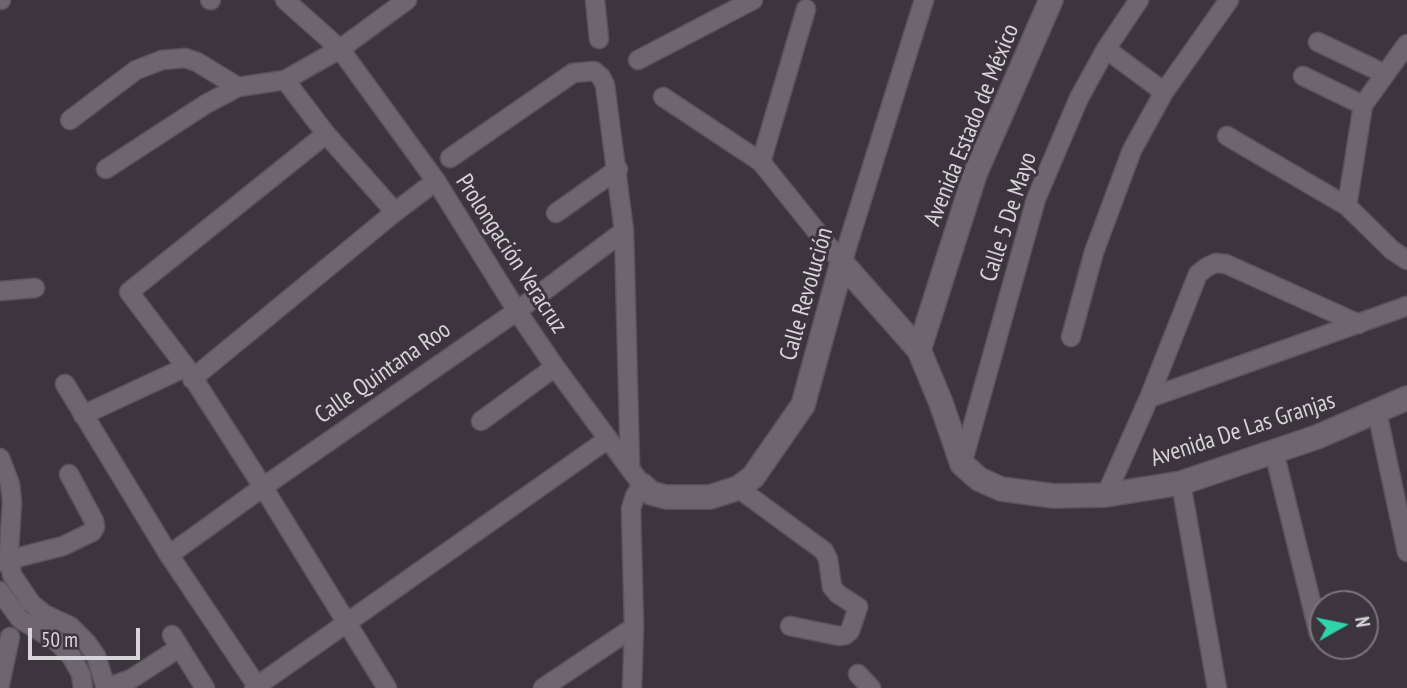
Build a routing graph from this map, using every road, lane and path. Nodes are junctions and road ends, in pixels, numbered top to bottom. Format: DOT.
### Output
graph roads {
  1 [pos="285,0"];
  2 [pos="406,0"];
  3 [pos="595,0"];
  4 [pos="753,0"];
  5 [pos="924,0"];
  6 [pos="1051,0"];
  7 [pos="1139,0"];
  8 [pos="1229,0"];
  9 [pos="806,9"];
  10 [pos="599,39"];
  11 [pos="1318,42"];
  12 [pos="1407,44"];
  13 [pos="340,49"];
  14 [pos="1106,49"];
  15 [pos="638,60"];
  16 [pos="1385,74"];
  17 [pos="1303,76"];
  18 [pos="285,80"];
  19 [pos="238,87"];
  20 [pos="1164,92"];
  21 [pos="663,97"];
  22 [pos="1363,105"];
  23 [pos="70,120"];
  24 [pos="326,134"];
  25 [pos="1227,136"];
  26 [pos="450,158"];
  27 [pos="761,162"];
  28 [pos="106,169"];
  29 [pos="618,169"];
  30 [pos="436,181"];
  31 [pos="1347,206"];
  32 [pos="395,212"];
  33 [pos="556,213"];
  34 [pos="624,231"];
  35 [pos="1407,260"];
  36 [pos="842,263"];
  37 [pos="35,288"];
  38 [pos="0,291"];
  39 [pos="1407,306"];
  40 [pos="517,311"];
  41 [pos="1359,324"];
  42 [pos="1071,337"];
  43 [pos="919,351"];
  44 [pos="555,367"];
  45 [pos="189,373"];
  46 [pos="65,384"];
  47 [pos="1149,398"];
  48 [pos="1407,398"];
  49 [pos="1377,412"];
  50 [pos="83,415"];
  51 [pos="481,421"];
  52 [pos="608,439"];
  53 [pos="1274,452"];
  54 [pos="0,458"];
  55 [pos="962,464"];
  56 [pos="69,474"];
  57 [pos="636,476"];
  58 [pos="1181,483"];
  59 [pos="263,487"];
  60 [pos="738,488"];
  61 [pos="1106,495"];
  62 [pos="1402,512"];
  63 [pos="1407,552"];
  64 [pos="169,555"];
  65 [pos="5,560"];
  66 [pos="1309,590"];
  67 [pos="0,591"];
  68 [pos="347,625"];
  69 [pos="790,626"];
  70 [pos="634,627"];
  71 [pos="10,637"];
  72 [pos="858,674"];
  73 [pos="0,684"];
  74 [pos="134,684"];
  75 [pos="256,687"];
  76 [pos="83,688"];
  77 [pos="106,688"];
  78 [pos="205,688"];
  79 [pos="387,688"];
  80 [pos="543,688"];
  81 [pos="632,688"];
  82 [pos="871,688"];
  83 [pos="1217,688"];
  1 -- 13 [label="street, Prolongación Veracruz"];
  2 -- 13 [label="street"];
  3 -- 10 [label="street"];
  4 -- 15 [label="street"];
  5 -- 36 [label="street, Calle Revolución"];
  6 -- 43 [label="street, Avenida Estado de México"];
  7 -- 14 [label="street, Calle 5 De Mayo"];
  8 -- 20 [label="street"];
  9 -- 27 [label="street"];
  11 -- 16 [label="street"];
  12 -- 16 [label="street"];
  13 -- 18 [label="street"];
  13 -- 30 [label="street, Prolongación Veracruz"];
  14 -- 20 [label="street"];
  14 -- 55 [label="street, Calle 5 De Mayo"];
  16 -- 22 [label="street"];
  17 -- 22 [label="street"];
  18 -- 19 [label="street"];
  18 -- 24 [label="street"];
  19 -- 23 [label="street"];
  19 -- 28 [label="street"];
  20 -- 42 [label="street"];
  21 -- 27 [label="street"];
  22 -- 31 [label="street"];
  24 -- 32 [label="street"];
  24 -- 45 [label="street"];
  25 -- 31 [label="street"];
  26 -- 29 [label="street"];
  27 -- 36 [label="street"];
  29 -- 33 [label="street"];
  29 -- 34 [label="street"];
  30 -- 32 [label="street"];
  30 -- 40 [label="street, Prolongación Veracruz"];
  31 -- 35 [label="street"];
  32 -- 45 [label="street"];
  34 -- 40 [label="street, Calle Quintana Roo"];
  34 -- 57 [label="street"];
  36 -- 43 [label="street"];
  36 -- 60 [label="street, Calle Revolución"];
  37 -- 38 [label="street"];
  39 -- 41 [label="street"];
  40 -- 44 [label="street, Prolongación Veracruz"];
  40 -- 59 [label="street, Calle Quintana Roo"];
  41 -- 47 [label="street"];
  41 -- 47 [label="street"];
  43 -- 55 [label="street"];
  44 -- 51 [label="street"];
  44 -- 52 [label="street, Prolongación Veracruz"];
  45 -- 50 [label="street"];
  45 -- 59 [label="street"];
  46 -- 50 [label="street"];
  47 -- 61 [label="street"];
  48 -- 49 [label="street, Avenida De Las Granjas"];
  49 -- 53 [label="street, Avenida De Las Granjas"];
  49 -- 62 [label="street"];
  50 -- 64 [label="street"];
  52 -- 57 [label="street, Prolongación Veracruz"];
  52 -- 68 [label="street"];
  53 -- 58 [label="street, Avenida De Las Granjas"];
  53 -- 66 [label="street"];
  54 -- 65 [label="street"];
  55 -- 61 [label="street, Avenida De Las Granjas"];
  56 -- 65 [label="street"];
  57 -- 60 [label="street, Calle Revolución"];
  57 -- 70 [label="street"];
  58 -- 61 [label="street, Avenida De Las Granjas"];
  58 -- 83 [label="street"];
  59 -- 64 [label="street, Calle Quintana Roo"];
  59 -- 68 [label="street"];
  60 -- 69 [label="street"];
  62 -- 63 [label="street"];
  64 -- 75 [label="street"];
  65 -- 77 [label="street"];
  67 -- 76 [label="street"];
  68 -- 75 [label="street"];
  68 -- 79 [label="street"];
  70 -- 80 [label="street"];
  70 -- 81 [label="street"];
  71 -- 73 [label="street"];
  72 -- 82 [label="street"];
  74 -- 77 [label="street"];
  74 -- 78 [label="street"];
}
